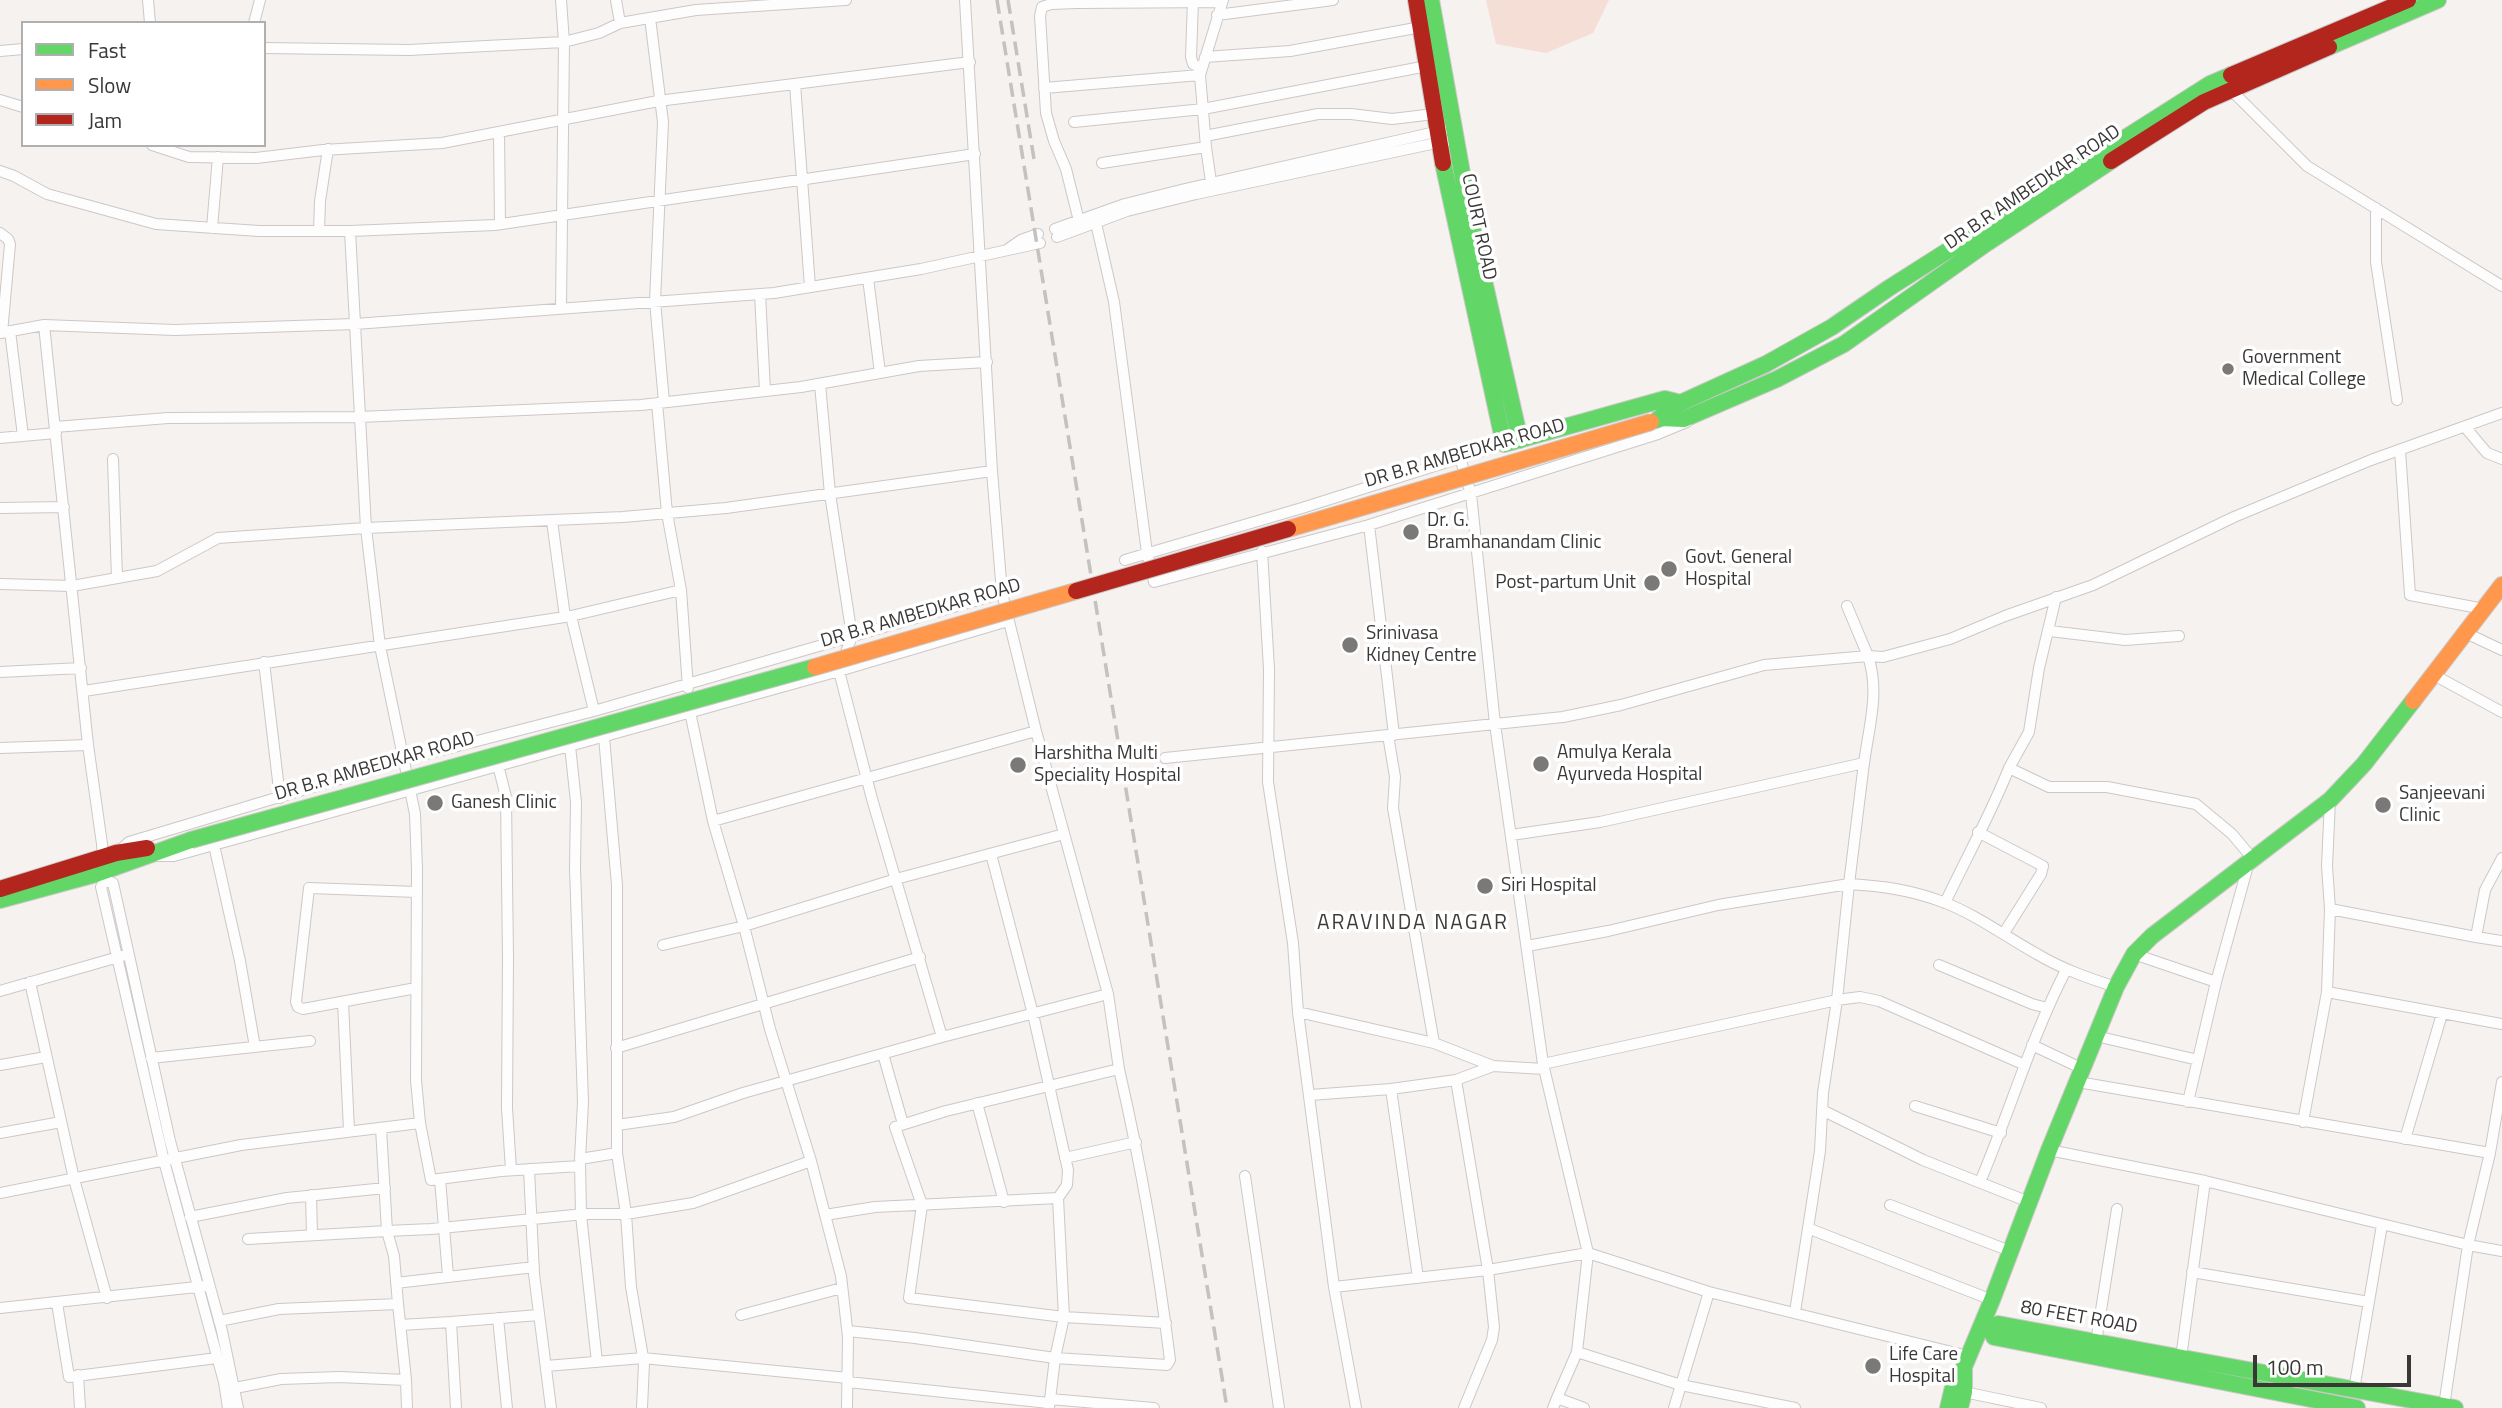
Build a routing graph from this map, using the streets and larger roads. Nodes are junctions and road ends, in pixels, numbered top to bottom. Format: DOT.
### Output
graph roads {
  1 [pos="148,0"];
  2 [pos="260,0"];
  3 [pos="561,0"];
  4 [pos="616,0"];
  5 [pos="846,0"];
  6 [pos="965,0"];
  7 [pos="1334,0"];
  8 [pos="1416,0"];
  9 [pos="1431,0"];
  10 [pos="2438,0"];
  11 [pos="1223,1"];
  12 [pos="778,2"];
  13 [pos="1193,2"];
  14 [pos="695,5"];
  15 [pos="2401,8"];
  16 [pos="1217,15"];
  17 [pos="650,18"];
  18 [pos="150,21"];
  19 [pos="255,21"];
  20 [pos="620,23"];
  21 [pos="1421,27"];
  22 [pos="564,42"];
  23 [pos="266,48"];
  24 [pos="21,49"];
  25 [pos="0,51"];
  26 [pos="970,62"];
  27 [pos="1427,66"];
  28 [pos="1202,67"];
  29 [pos="795,84"];
  30 [pos="2226,85"];
  31 [pos="1044,88"];
  32 [pos="0,100"];
  33 [pos="662,101"];
  34 [pos="21,106"];
  35 [pos="1203,109"];
  36 [pos="1434,114"];
  37 [pos="562,120"];
  38 [pos="1074,122"];
  39 [pos="499,132"];
  40 [pos="1446,135"];
  41 [pos="1205,142"];
  42 [pos="158,147"];
  43 [pos="227,147"];
  44 [pos="328,149"];
  45 [pos="975,154"];
  46 [pos="222,157"];
  47 [pos="1102,163"];
  48 [pos="0,171"];
  49 [pos="803,178"];
  50 [pos="1212,187"];
  51 [pos="661,200"];
  52 [pos="2375,208"];
  53 [pos="561,215"];
  54 [pos="1079,221"];
  55 [pos="1096,223"];
  56 [pos="500,224"];
  57 [pos="212,228"];
  58 [pos="319,231"];
  59 [pos="350,231"];
  60 [pos="0,233"];
  61 [pos="1039,239"];
  62 [pos="981,256"];
  63 [pos="867,278"];
  64 [pos="2502,286"];
  65 [pos="810,287"];
  66 [pos="760,294"];
  67 [pos="655,301"];
  68 [pos="561,308"];
  69 [pos="355,324"];
  70 [pos="44,325"];
  71 [pos="4,332"];
  72 [pos="987,362"];
  73 [pos="880,373"];
  74 [pos="820,384"];
  75 [pos="765,391"];
  76 [pos="2397,400"];
  77 [pos="661,403"];
  78 [pos="1685,410"];
  79 [pos="2502,413"];
  80 [pos="359,417"];
  81 [pos="2465,427"];
  82 [pos="55,430"];
  83 [pos="23,436"];
  84 [pos="0,438"];
  85 [pos="1512,442"];
  86 [pos="2400,450"];
  87 [pos="1461,458"];
  88 [pos="113,459"];
  89 [pos="2502,459"];
  90 [pos="992,471"];
  91 [pos="830,494"];
  92 [pos="1471,495"];
  93 [pos="64,507"];
  94 [pos="0,508"];
  95 [pos="667,513"];
  96 [pos="552,521"];
  97 [pos="1369,525"];
  98 [pos="366,528"];
  99 [pos="1262,551"];
  100 [pos="1147,553"];
  101 [pos="1125,560"];
  102 [pos="117,578"];
  103 [pos="0,584"];
  104 [pos="2502,585"];
  105 [pos="72,586"];
  106 [pos="681,590"];
  107 [pos="1002,593"];
  108 [pos="2056,597"];
  109 [pos="1847,606"];
  110 [pos="2484,609"];
  111 [pos="568,616"];
  112 [pos="1009,621"];
  113 [pos="2050,631"];
  114 [pos="2466,633"];
  115 [pos="852,636"];
  116 [pos="2179,636"];
  117 [pos="380,646"];
  118 [pos="2502,650"];
  119 [pos="1868,656"];
  120 [pos="264,662"];
  121 [pos="81,668"];
  122 [pos="0,671"];
  123 [pos="839,671"];
  124 [pos="2434,675"];
  125 [pos="688,684"];
  126 [pos="84,691"];
  127 [pos="594,711"];
  128 [pos="2502,712"];
  129 [pos="689,713"];
  130 [pos="1495,724"];
  131 [pos="1036,731"];
  132 [pos="1391,735"];
  133 [pos="604,737"];
  134 [pos="88,745"];
  135 [pos="570,746"];
  136 [pos="0,748"];
  137 [pos="1268,748"];
  138 [pos="1166,758"];
  139 [pos="403,760"];
  140 [pos="1864,764"];
  141 [pos="498,765"];
  142 [pos="2009,768"];
  143 [pos="867,779"];
  144 [pos="410,790"];
  145 [pos="280,798"];
  146 [pos="2330,800"];
  147 [pos="713,821"];
  148 [pos="1978,832"];
  149 [pos="1064,834"];
  150 [pos="1511,835"];
  151 [pos="191,840"];
  152 [pos="214,845"];
  153 [pos="991,854"];
  154 [pos="147,856"];
  155 [pos="2502,858"];
  156 [pos="2251,861"];
  157 [pos="107,866"];
  158 [pos="897,879"];
  159 [pos="1850,884"];
  160 [pos="0,889"];
  161 [pos="417,892"];
  162 [pos="0,900"];
  163 [pos="1945,903"];
  164 [pos="2330,909"];
  165 [pos="744,926"];
  166 [pos="2004,933"];
  167 [pos="2476,937"];
  168 [pos="2502,941"];
  169 [pos="663,945"];
  170 [pos="1527,946"];
  171 [pos="2134,954"];
  172 [pos="122,956"];
  173 [pos="920,957"];
  174 [pos="1939,965"];
  175 [pos="2066,970"];
  176 [pos="30,982"];
  177 [pos="2216,982"];
  178 [pos="2116,987"];
  179 [pos="416,988"];
  180 [pos="0,991"];
  181 [pos="2326,992"];
  182 [pos="1108,994"];
  183 [pos="1837,1000"];
  184 [pos="343,1002"];
  185 [pos="763,1002"];
  186 [pos="2047,1008"];
  187 [pos="1298,1013"];
  188 [pos="1032,1014"];
  189 [pos="2442,1014"];
  190 [pos="2502,1024"];
  191 [pos="2096,1036"];
  192 [pos="942,1037"];
  193 [pos="310,1041"];
  194 [pos="1434,1043"];
  195 [pos="2032,1045"];
  196 [pos="255,1047"];
  197 [pos="616,1048"];
  198 [pos="883,1054"];
  199 [pos="47,1056"];
  200 [pos="151,1058"];
  201 [pos="2198,1059"];
  202 [pos="0,1065"];
  203 [pos="2025,1065"];
  204 [pos="1493,1066"];
  205 [pos="1544,1067"];
  206 [pos="1119,1069"];
  207 [pos="2081,1075"];
  208 [pos="1456,1080"];
  209 [pos="786,1081"];
  210 [pos="2502,1082"];
  211 [pos="1049,1084"];
  212 [pos="1391,1089"];
  213 [pos="1310,1095"];
  214 [pos="2188,1102"];
  215 [pos="977,1103"];
  216 [pos="1915,1105"];
  217 [pos="1822,1110"];
  218 [pos="61,1122"];
  219 [pos="2303,1122"];
  220 [pos="420,1123"];
  221 [pos="904,1124"];
  222 [pos="617,1125"];
  223 [pos="381,1128"];
  224 [pos="349,1131"];
  225 [pos="0,1133"];
  226 [pos="2001,1133"];
  227 [pos="2406,1139"];
  228 [pos="1136,1142"];
  229 [pos="2049,1150"];
  230 [pos="617,1153"];
  231 [pos="2490,1153"];
  232 [pos="1065,1158"];
  233 [pos="169,1160"];
  234 [pos="811,1161"];
  235 [pos="580,1162"];
  236 [pos="529,1169"];
  237 [pos="511,1170"];
  238 [pos="1245,1176"];
  239 [pos="440,1179"];
  240 [pos="74,1180"];
  241 [pos="2205,1181"];
  242 [pos="1980,1182"];
  243 [pos="385,1188"];
  244 [pos="0,1193"];
  245 [pos="310,1195"];
  246 [pos="1058,1198"];
  247 [pos="1004,1202"];
  248 [pos="2029,1202"];
  249 [pos="922,1205"];
  250 [pos="1890,1205"];
  251 [pos="2117,1209"];
  252 [pos="626,1214"];
  253 [pos="581,1215"];
  254 [pos="825,1216"];
  255 [pos="190,1217"];
  256 [pos="530,1220"];
  257 [pos="2382,1226"];
  258 [pos="444,1228"];
  259 [pos="1810,1229"];
  260 [pos="387,1231"];
  261 [pos="312,1235"];
  262 [pos="248,1239"];
  263 [pos="2468,1245"];
  264 [pos="2010,1251"];
  265 [pos="2502,1251"];
  266 [pos="1588,1254"];
  267 [pos="534,1267"];
  268 [pos="1488,1269"];
  269 [pos="2192,1272"];
  270 [pos="448,1276"];
  271 [pos="1418,1278"];
  272 [pos="396,1283"];
  273 [pos="204,1286"];
  274 [pos="1334,1287"];
  275 [pos="842,1288"];
  276 [pos="1709,1292"];
  277 [pos="107,1298"];
  278 [pos="1992,1300"];
  279 [pos="2369,1302"];
  280 [pos="57,1303"];
  281 [pos="397,1304"];
  282 [pos="0,1308"];
  283 [pos="1795,1312"];
  284 [pos="539,1315"];
  285 [pos="741,1315"];
  286 [pos="1064,1317"];
  287 [pos="498,1318"];
  288 [pos="219,1321"];
  289 [pos="451,1322"];
  290 [pos="1166,1323"];
  291 [pos="400,1325"];
  292 [pos="1985,1326"];
  293 [pos="848,1331"];
  294 [pos="2096,1342"];
  295 [pos="1577,1352"];
  296 [pos="217,1358"];
  297 [pos="643,1358"];
  298 [pos="1055,1358"];
  299 [pos="2181,1358"];
  300 [pos="597,1362"];
  301 [pos="1966,1362"];
  302 [pos="546,1366"];
  303 [pos="78,1375"];
  304 [pos="406,1380"];
  305 [pos="848,1380"];
  306 [pos="1681,1385"];
  307 [pos="235,1388"];
  308 [pos="2354,1390"];
  309 [pos="1962,1400"];
  310 [pos="2288,1401"];
  311 [pos="1049,1403"];
  312 [pos="1555,1403"];
  313 [pos="2411,1405"];
  314 [pos="1776,1406"];
  315 [pos="2450,1407"];
  316 [pos="80,1408"];
  317 [pos="228,1408"];
  318 [pos="238,1408"];
  319 [pos="407,1408"];
  320 [pos="456,1408"];
  321 [pos="507,1408"];
  322 [pos="551,1408"];
  323 [pos="642,1408"];
  324 [pos="847,1408"];
  325 [pos="1154,1408"];
  326 [pos="1279,1408"];
  327 [pos="1356,1408"];
  328 [pos="1464,1408"];
  329 [pos="1584,1408"];
  330 [pos="1674,1408"];
  331 [pos="1795,1408"];
  332 [pos="1948,1408"];
  333 [pos="2041,1408"];
  334 [pos="2357,1408"];
  1 -- 18 [label="street"];
  2 -- 19 [label="street"];
  3 -- 22 [label="street"];
  4 -- 20 [label="street"];
  5 -- 12 [label="street"];
  6 -- 26 [label="street"];
  7 -- 16 [label="street"];
  8 -- 21 [label="street, COURT ROAD"];
  9 -- 40 [label="street, COURT ROAD"];
  10 -- 15 [label="street, DR B.R AMBEDKAR ROAD"];
  11 -- 13 [label="street"];
  11 -- 16 [label="street"];
  12 -- 14 [label="street"];
  13 -- 28 [label="street"];
  13 -- 31 [label="street"];
  14 -- 17 [label="street"];
  15 -- 30 [label="street, DR B.R AMBEDKAR ROAD"];
  16 -- 28 [label="street"];
  17 -- 20 [label="street"];
  17 -- 33 [label="street"];
  20 -- 22 [label="street"];
  21 -- 27 [label="street, COURT ROAD"];
  21 -- 28 [label="street"];
  22 -- 23 [label="street"];
  22 -- 37 [label="street"];
  24 -- 25 [label="street"];
  26 -- 29 [label="street"];
  26 -- 45 [label="street"];
  27 -- 35 [label="street"];
  27 -- 36 [label="street, COURT ROAD"];
  28 -- 31 [label="street"];
  28 -- 35 [label="street"];
  29 -- 33 [label="street"];
  29 -- 49 [label="street"];
  30 -- 52 [label="street"];
  30 -- 78 [label="street, DR B.R AMBEDKAR ROAD"];
  31 -- 54 [label="street"];
  32 -- 34 [label="street"];
  33 -- 37 [label="street"];
  33 -- 51 [label="street"];
  35 -- 38 [label="street"];
  35 -- 41 [label="street"];
  36 -- 40 [label="street, COURT ROAD"];
  36 -- 41 [label="street"];
  37 -- 39 [label="street"];
  37 -- 53 [label="street"];
  39 -- 44 [label="street"];
  39 -- 56 [label="street"];
  40 -- 50 [label="street"];
  40 -- 85 [label="street, COURT ROAD"];
  41 -- 47 [label="street"];
  41 -- 50 [label="street"];
  42 -- 46 [label="street"];
  43 -- 46 [label="street"];
  44 -- 46 [label="street"];
  44 -- 58 [label="street"];
  45 -- 49 [label="street"];
  45 -- 62 [label="street"];
  46 -- 57 [label="street"];
  48 -- 57 [label="street"];
  49 -- 51 [label="street"];
  49 -- 65 [label="street"];
  50 -- 54 [label="street"];
  50 -- 55 [label="street"];
  51 -- 53 [label="street"];
  51 -- 67 [label="street"];
  52 -- 64 [label="street"];
  52 -- 76 [label="street"];
  53 -- 56 [label="street"];
  53 -- 68 [label="street"];
  54 -- 55 [label="street"];
  55 -- 100 [label="street"];
  56 -- 59 [label="street"];
  57 -- 58 [label="street"];
  58 -- 59 [label="street"];
  59 -- 69 [label="street"];
  60 -- 71 [label="street"];
  61 -- 62 [label="street"];
  62 -- 63 [label="street"];
  62 -- 72 [label="street"];
  63 -- 65 [label="street"];
  63 -- 73 [label="street"];
  65 -- 66 [label="street"];
  66 -- 67 [label="street"];
  66 -- 75 [label="street"];
  67 -- 68 [label="street"];
  67 -- 77 [label="street"];
  68 -- 69 [label="street"];
  69 -- 70 [label="street"];
  69 -- 80 [label="street"];
  70 -- 71 [label="street"];
  70 -- 82 [label="street"];
  71 -- 83 [label="street"];
  72 -- 73 [label="street"];
  72 -- 90 [label="street"];
  73 -- 74 [label="street"];
  74 -- 75 [label="street"];
  74 -- 91 [label="street"];
  75 -- 77 [label="street"];
  77 -- 80 [label="street"];
  77 -- 95 [label="street"];
  78 -- 85 [label="street"];
  78 -- 92 [label="street"];
  78 -- 151 [label="street, DR B.R AMBEDKAR ROAD, bridge"];
  79 -- 81 [label="street"];
  80 -- 82 [label="street"];
  80 -- 98 [label="street"];
  81 -- 86 [label="street"];
  81 -- 89 [label="street"];
  82 -- 83 [label="street"];
  82 -- 93 [label="street"];
  83 -- 84 [label="street"];
  85 -- 87 [label="street"];
  86 -- 108 [label="street"];
  86 -- 110 [label="street"];
  87 -- 92 [label="street"];
  87 -- 100 [label="street"];
  88 -- 102 [label="street"];
  90 -- 91 [label="street"];
  90 -- 107 [label="street"];
  91 -- 95 [label="street"];
  91 -- 115 [label="street"];
  92 -- 97 [label="street"];
  92 -- 130 [label="street"];
  93 -- 94 [label="street"];
  93 -- 105 [label="street"];
  95 -- 96 [label="street"];
  95 -- 106 [label="street"];
  96 -- 98 [label="street"];
  96 -- 111 [label="street"];
  97 -- 99 [label="street"];
  97 -- 132 [label="street"];
  98 -- 102 [label="street"];
  98 -- 117 [label="street"];
  99 -- 100 [label="street"];
  99 -- 137 [label="street"];
  100 -- 101 [label="street"];
  102 -- 105 [label="street"];
  103 -- 105 [label="street"];
  104 -- 110 [label="street"];
  105 -- 121 [label="street"];
  106 -- 111 [label="street"];
  106 -- 125 [label="street"];
  107 -- 112 [label="street"];
  107 -- 115 [label="street"];
  108 -- 113 [label="street"];
  108 -- 119 [label="street"];
  109 -- 119 [label="street"];
  110 -- 114 [label="street"];
  111 -- 117 [label="street"];
  111 -- 127 [label="street"];
  112 -- 123 [label="street"];
  112 -- 131 [label="street"];
  113 -- 116 [label="street"];
  113 -- 142 [label="street"];
  114 -- 118 [label="street"];
  114 -- 124 [label="street"];
  115 -- 123 [label="street"];
  115 -- 125 [label="street"];
  117 -- 120 [label="street"];
  117 -- 139 [label="street"];
  119 -- 130 [label="street"];
  119 -- 140 [label="street"];
  120 -- 126 [label="street"];
  120 -- 145 [label="street"];
  121 -- 122 [label="street"];
  121 -- 126 [label="street"];
  123 -- 129 [label="street"];
  123 -- 143 [label="street"];
  124 -- 128 [label="street"];
  124 -- 146 [label="street"];
  125 -- 127 [label="street"];
  125 -- 129 [label="street"];
  126 -- 134 [label="street"];
  127 -- 139 [label="street"];
  129 -- 133 [label="street"];
  129 -- 147 [label="street"];
  130 -- 132 [label="street"];
  130 -- 150 [label="street"];
  131 -- 143 [label="street"];
  131 -- 149 [label="street"];
  132 -- 137 [label="street"];
  132 -- 194 [label="street"];
  133 -- 135 [label="street"];
  133 -- 197 [label="street"];
  134 -- 136 [label="street"];
  134 -- 157 [label="street"];
  135 -- 141 [label="street"];
  135 -- 235 [label="street"];
  137 -- 138 [label="street"];
  137 -- 187 [label="street"];
  139 -- 144 [label="street"];
  139 -- 145 [label="street"];
  140 -- 150 [label="street"];
  140 -- 159 [label="street"];
  141 -- 144 [label="street"];
  141 -- 237 [label="street"];
  142 -- 148 [label="street"];
  142 -- 156 [label="street"];
  143 -- 147 [label="street"];
  143 -- 158 [label="street"];
  144 -- 152 [label="street"];
  144 -- 161 [label="street"];
  145 -- 157 [label="street"];
  146 -- 156 [label="street"];
  146 -- 164 [label="street"];
  147 -- 165 [label="street"];
  148 -- 163 [label="street"];
  148 -- 166 [label="street"];
  149 -- 153 [label="street"];
  149 -- 182 [label="street"];
  150 -- 170 [label="street"];
  151 -- 154 [label="street, DR B.R AMBEDKAR ROAD"];
  151 -- 157 [label="street, DR B.R AMBEDKAR ROAD"];
  152 -- 154 [label="street"];
  152 -- 196 [label="street"];
  153 -- 158 [label="street"];
  153 -- 188 [label="street"];
  154 -- 157 [label="street, DR B.R AMBEDKAR ROAD"];
  155 -- 167 [label="street"];
  156 -- 171 [label="street"];
  156 -- 177 [label="street"];
  157 -- 160 [label="street, DR B.R AMBEDKAR ROAD"];
  157 -- 162 [label="street, DR B.R AMBEDKAR ROAD"];
  157 -- 172 [label="street"];
  158 -- 165 [label="street"];
  158 -- 173 [label="street"];
  159 -- 163 [label="street"];
  159 -- 170 [label="street"];
  159 -- 183 [label="street"];
  161 -- 179 [label="street"];
  161 -- 184 [label="street"];
  163 -- 166 [label="street"];
  164 -- 167 [label="street"];
  164 -- 181 [label="street"];
  165 -- 169 [label="street"];
  165 -- 185 [label="street"];
  166 -- 175 [label="street"];
  167 -- 168 [label="street"];
  170 -- 205 [label="street"];
  171 -- 177 [label="street"];
  171 -- 178 [label="street"];
  172 -- 176 [label="street"];
  172 -- 200 [label="street"];
  172 -- 233 [label="street"];
  173 -- 185 [label="street"];
  173 -- 192 [label="street"];
  174 -- 186 [label="street"];
  175 -- 178 [label="street"];
  175 -- 186 [label="street"];
  176 -- 180 [label="street"];
  176 -- 199 [label="street"];
  177 -- 201 [label="street"];
  178 -- 191 [label="street"];
  179 -- 184 [label="street"];
  179 -- 220 [label="street"];
  181 -- 189 [label="street"];
  181 -- 219 [label="street"];
  182 -- 188 [label="street"];
  182 -- 206 [label="street"];
  183 -- 203 [label="street"];
  183 -- 205 [label="street"];
  183 -- 217 [label="street"];
  184 -- 224 [label="street"];
  185 -- 197 [label="street"];
  185 -- 209 [label="street"];
  186 -- 195 [label="street"];
  187 -- 194 [label="street"];
  187 -- 213 [label="street"];
  188 -- 192 [label="street"];
  188 -- 211 [label="street"];
  189 -- 190 [label="street"];
  189 -- 227 [label="street"];
  191 -- 201 [label="street"];
  191 -- 207 [label="street"];
  192 -- 198 [label="street"];
  193 -- 196 [label="street"];
  194 -- 204 [label="street"];
  195 -- 203 [label="street"];
  195 -- 207 [label="street"];
  196 -- 200 [label="street"];
  197 -- 222 [label="street"];
  198 -- 209 [label="street"];
  198 -- 221 [label="street"];
  199 -- 202 [label="street"];
  199 -- 218 [label="street"];
  200 -- 233 [label="street"];
  201 -- 214 [label="street"];
  203 -- 226 [label="street"];
  204 -- 205 [label="street"];
  204 -- 208 [label="street"];
  205 -- 266 [label="street"];
  206 -- 211 [label="street"];
  206 -- 228 [label="street"];
  207 -- 214 [label="street"];
  207 -- 229 [label="street"];
  208 -- 212 [label="street"];
  208 -- 268 [label="street"];
  209 -- 222 [label="street"];
  209 -- 234 [label="street"];
  210 -- 231 [label="street"];
  211 -- 215 [label="street"];
  211 -- 232 [label="street"];
  212 -- 213 [label="street"];
  212 -- 271 [label="street"];
  213 -- 274 [label="street"];
  214 -- 219 [label="street"];
  215 -- 221 [label="street"];
  215 -- 247 [label="street"];
  216 -- 226 [label="street"];
  217 -- 242 [label="street"];
  217 -- 259 [label="street"];
  218 -- 225 [label="street"];
  218 -- 240 [label="street"];
  219 -- 227 [label="street"];
  220 -- 223 [label="street"];
  220 -- 239 [label="street"];
  221 -- 249 [label="street"];
  222 -- 230 [label="street"];
  223 -- 224 [label="street"];
  223 -- 243 [label="street"];
  224 -- 233 [label="street"];
  226 -- 242 [label="street"];
  227 -- 231 [label="street"];
  228 -- 232 [label="street"];
  228 -- 290 [label="street"];
  229 -- 241 [label="street"];
  229 -- 248 [label="street"];
  230 -- 235 [label="street"];
  230 -- 252 [label="street"];
  231 -- 263 [label="street"];
  232 -- 246 [label="street"];
  233 -- 240 [label="street"];
  233 -- 255 [label="street"];
  233 -- 273 [label="street"];
  234 -- 252 [label="street"];
  234 -- 254 [label="street"];
  235 -- 236 [label="street"];
  235 -- 253 [label="street"];
  236 -- 237 [label="street"];
  236 -- 256 [label="street"];
  237 -- 239 [label="street"];
  238 -- 326 [label="street"];
  239 -- 258 [label="street"];
  240 -- 244 [label="street"];
  240 -- 277 [label="street"];
  241 -- 257 [label="street"];
  241 -- 269 [label="street"];
  242 -- 248 [label="street"];
  243 -- 245 [label="street"];
  243 -- 260 [label="street"];
  245 -- 255 [label="street"];
  245 -- 261 [label="street"];
  246 -- 247 [label="street"];
  246 -- 286 [label="street"];
  247 -- 249 [label="street"];
  248 -- 264 [label="street"];
  249 -- 254 [label="street"];
  249 -- 286 [label="street"];
  250 -- 264 [label="street"];
  251 -- 294 [label="street"];
  252 -- 253 [label="street"];
  252 -- 297 [label="street"];
  253 -- 256 [label="street"];
  253 -- 300 [label="street"];
  254 -- 275 [label="street"];
  255 -- 273 [label="street"];
  256 -- 258 [label="street"];
  256 -- 267 [label="street"];
  257 -- 263 [label="street"];
  257 -- 279 [label="street"];
  258 -- 260 [label="street"];
  258 -- 270 [label="street"];
  259 -- 278 [label="street"];
  259 -- 283 [label="street"];
  260 -- 261 [label="street"];
  260 -- 272 [label="street"];
  261 -- 262 [label="street"];
  263 -- 265 [label="street"];
  263 -- 315 [label="street"];
  264 -- 278 [label="street"];
  266 -- 268 [label="street"];
  266 -- 276 [label="street"];
  266 -- 295 [label="street"];
  267 -- 270 [label="street"];
  267 -- 284 [label="street"];
  268 -- 271 [label="street"];
  268 -- 328 [label="street"];
  269 -- 279 [label="street"];
  269 -- 299 [label="street"];
  270 -- 272 [label="street"];
  271 -- 274 [label="street"];
  272 -- 281 [label="street"];
  273 -- 277 [label="street"];
  273 -- 288 [label="street"];
  273 -- 296 [label="street"];
  274 -- 327 [label="street"];
  275 -- 285 [label="street"];
  275 -- 293 [label="street"];
  276 -- 283 [label="street"];
  276 -- 306 [label="street"];
  277 -- 280 [label="street"];
  278 -- 292 [label="street"];
  279 -- 308 [label="street"];
  280 -- 282 [label="street"];
  280 -- 303 [label="street"];
  281 -- 288 [label="street"];
  281 -- 291 [label="street"];
  283 -- 301 [label="street"];
  284 -- 287 [label="street"];
  284 -- 302 [label="street"];
  286 -- 290 [label="street"];
  286 -- 298 [label="street"];
  287 -- 289 [label="street"];
  287 -- 321 [label="street"];
  288 -- 307 [label="street"];
  289 -- 291 [label="street"];
  289 -- 320 [label="street"];
  290 -- 298 [label="street"];
  291 -- 304 [label="street"];
  292 -- 294 [label="street, 80 FEET ROAD"];
  292 -- 301 [label="street"];
  292 -- 310 [label="street, 80 FEET ROAD"];
  293 -- 298 [label="street"];
  293 -- 305 [label="street"];
  294 -- 299 [label="street, 80 FEET ROAD"];
  295 -- 306 [label="street"];
  295 -- 312 [label="street"];
  296 -- 303 [label="street"];
  296 -- 317 [label="street"];
  297 -- 300 [label="street"];
  297 -- 305 [label="street"];
  297 -- 323 [label="street"];
  298 -- 311 [label="street"];
  299 -- 308 [label="street, 80 FEET ROAD"];
  300 -- 302 [label="street"];
  301 -- 309 [label="street"];
  301 -- 332 [label="street"];
  302 -- 322 [label="street"];
  303 -- 316 [label="street"];
  304 -- 307 [label="street"];
  304 -- 319 [label="street"];
  305 -- 311 [label="street"];
  305 -- 324 [label="street"];
  306 -- 314 [label="street"];
  306 -- 330 [label="street"];
  307 -- 318 [label="street"];
  308 -- 313 [label="street, 80 FEET ROAD"];
  309 -- 333 [label="street"];
  310 -- 334 [label="street, 80 FEET ROAD"];
  311 -- 325 [label="street"];
  312 -- 329 [label="street"];
  313 -- 315 [label="street, 80 FEET ROAD"];
  314 -- 331 [label="street"];
}
